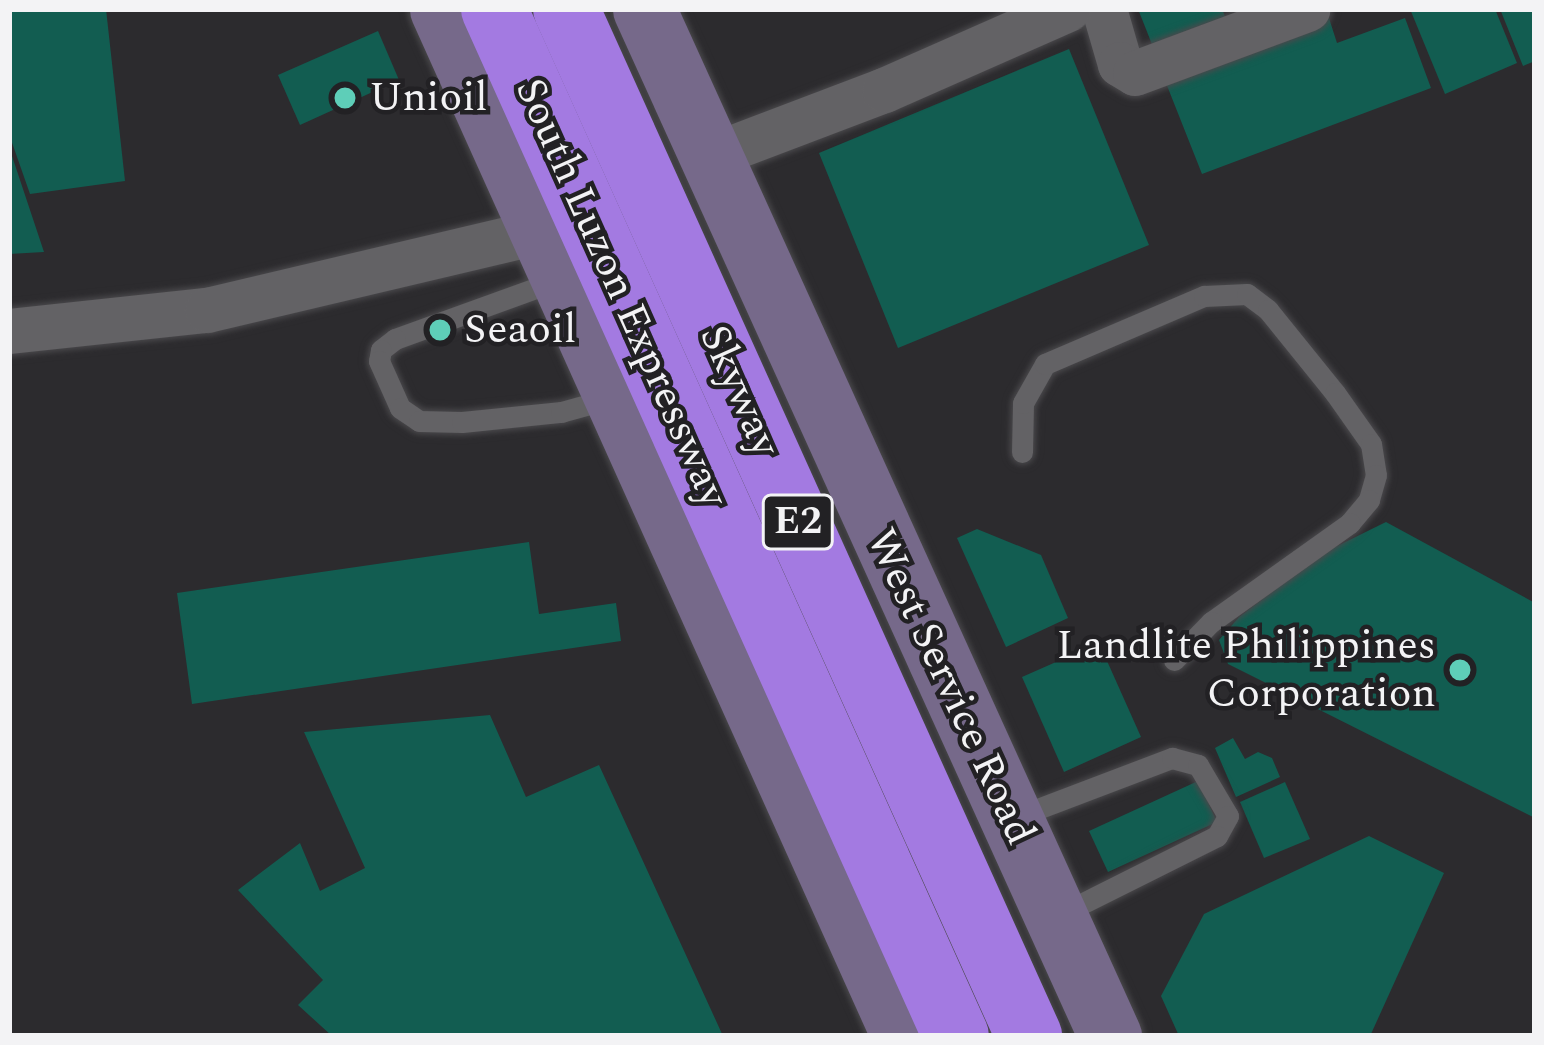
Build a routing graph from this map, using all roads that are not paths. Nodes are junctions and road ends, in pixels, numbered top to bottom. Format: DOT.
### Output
graph roads {
  1 [pos="441,9"];
  2 [pos="494,9"];
  3 [pos="523,9"];
  4 [pos="566,9"];
  5 [pos="601,9"];
  6 [pos="644,9"];
  7 [pos="1068,9"];
  8 [pos="1104,9"];
  9 [pos="1306,9"];
  10 [pos="710,155"];
  11 [pos="552,254"];
  12 [pos="9,331"];
  13 [pos="619,397"];
  14 [pos="1022,452"];
  15 [pos="1174,660"];
  16 [pos="1010,820"];
  17 [pos="1055,916"];
  18 [pos="904,1036"];
  19 [pos="956,1036"];
  20 [pos="983,1036"];
  21 [pos="1030,1036"];
  22 [pos="1061,1036"];
  23 [pos="1110,1036"];
  1 -- 11 [label="main road"];
  2 -- 19 [label="highway, South Luzon Expressway / E2"];
  3 -- 20 [label="highway, Skyway / E2"];
  4 -- 21 [label="highway, Skyway / E2"];
  5 -- 22 [label="highway, E2"];
  6 -- 10 [label="main road, West Service Road"];
  7 -- 10 [label="street"];
  8 -- 9 [label="street"];
  10 -- 16 [label="main road, West Service Road"];
  11 -- 12 [label="street"];
  11 -- 13 [label="main road"];
  11 -- 13 [label="lane"];
  13 -- 18 [label="main road"];
  14 -- 15 [label="lane"];
  16 -- 17 [label="main road, West Service Road"];
  16 -- 17 [label="lane"];
  17 -- 23 [label="main road, West Service Road"];
}
